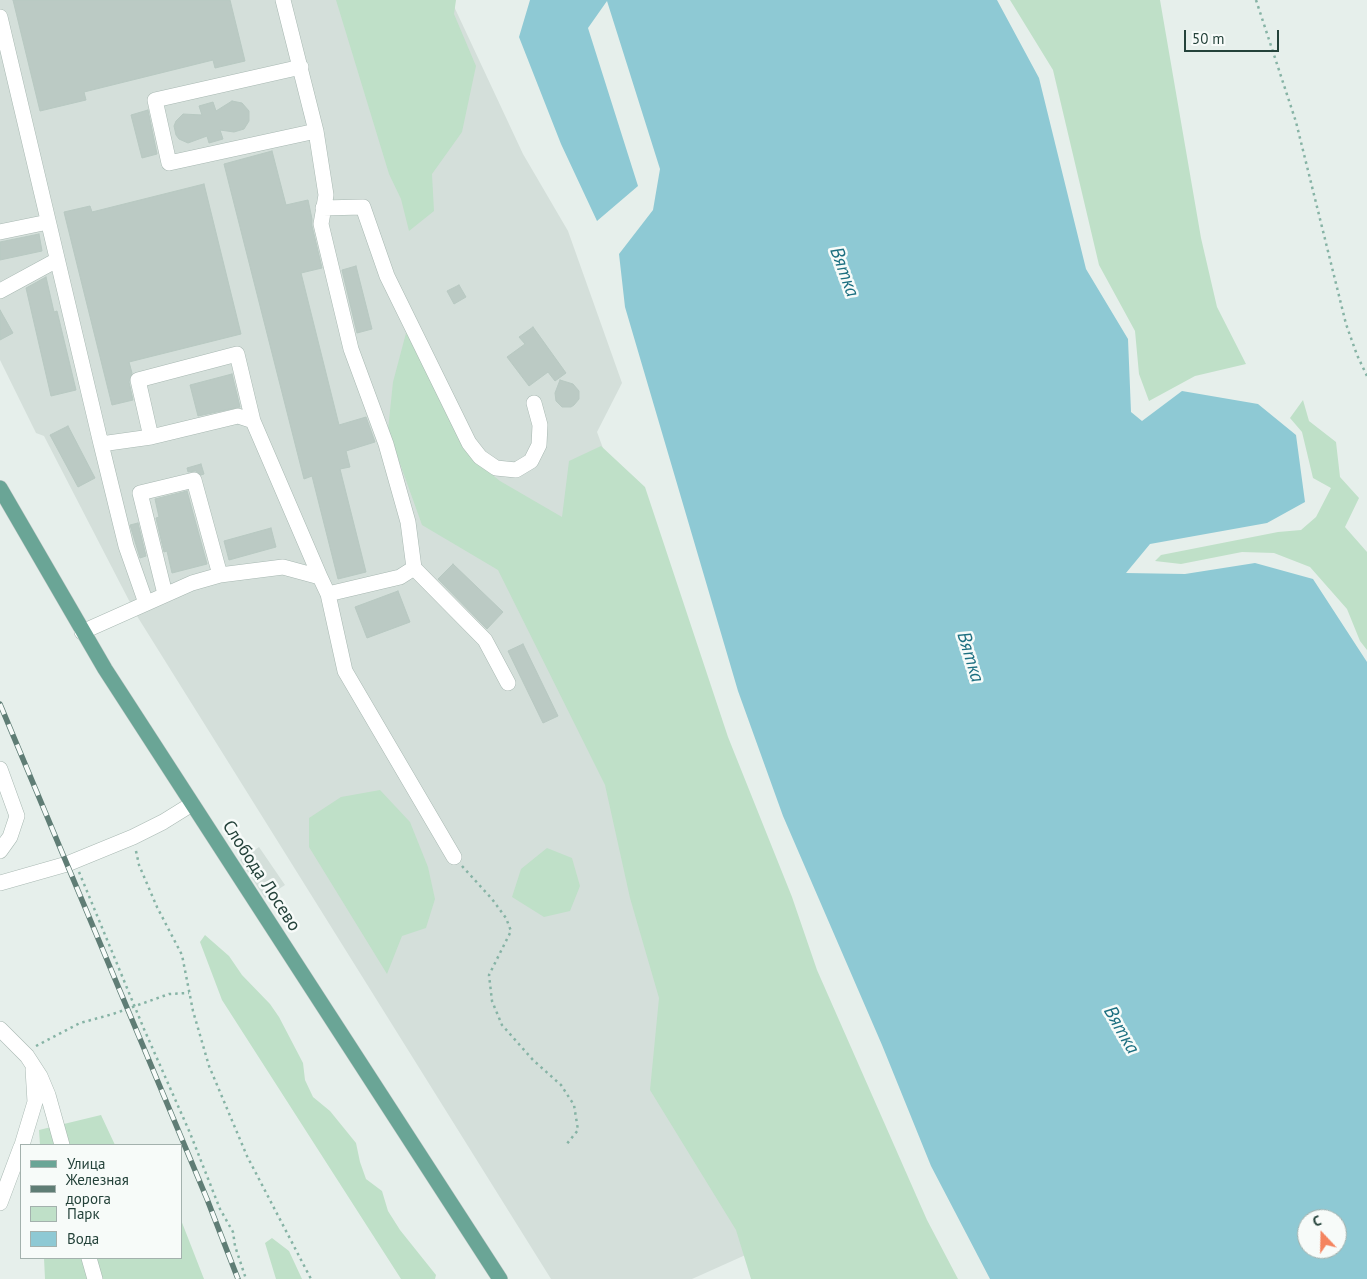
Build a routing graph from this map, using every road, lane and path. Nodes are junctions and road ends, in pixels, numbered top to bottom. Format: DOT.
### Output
graph roads {
  1 [pos="283,0"];
  2 [pos="1256,0"];
  3 [pos="0,17"];
  4 [pos="300,67"];
  5 [pos="316,131"];
  6 [pos="323,208"];
  7 [pos="48,222"];
  8 [pos="0,232"];
  9 [pos="57,260"];
  10 [pos="0,291"];
  11 [pos="1367,376"];
  12 [pos="534,403"];
  13 [pos="254,421"];
  14 [pos="151,437"];
  15 [pos="101,444"];
  16 [pos="0,488"];
  17 [pos="414,568"];
  18 [pos="220,575"];
  19 [pos="320,577"];
  20 [pos="165,594"];
  21 [pos="328,594"];
  22 [pos="146,603"];
  23 [pos="82,632"];
  24 [pos="508,683"];
  25 [pos="0,769"];
  26 [pos="192,804"];
  27 [pos="132,837"];
  28 [pos="0,851"];
  29 [pos="454,857"];
  30 [pos="74,862"];
  31 [pos="0,883"];
  32 [pos="189,994"];
  33 [pos="135,1006"];
  34 [pos="0,1029"];
  35 [pos="30,1061"];
  36 [pos="23,1144"];
  37 [pos="62,1144"];
  38 [pos="566,1145"];
  39 [pos="20,1151"];
  40 [pos="0,1203"];
  41 [pos="89,1259"];
  42 [pos="95,1279"];
  43 [pos="246,1279"];
  44 [pos="311,1279"];
  45 [pos="500,1279"];
  1 -- 4 [label="street"];
  2 -- 11 [label="path"];
  3 -- 7 [label="street"];
  4 -- 5 [label="street"];
  4 -- 5 [label="street"];
  5 -- 6 [label="street"];
  6 -- 12 [label="street"];
  6 -- 17 [label="street"];
  7 -- 8 [label="street"];
  7 -- 9 [label="street"];
  9 -- 10 [label="street"];
  9 -- 15 [label="street"];
  13 -- 14 [label="street"];
  13 -- 14 [label="street"];
  13 -- 19 [label="street"];
  14 -- 15 [label="street"];
  15 -- 22 [label="street"];
  16 -- 23 [label="main road, Слобода Лосево"];
  17 -- 21 [label="street"];
  17 -- 24 [label="street"];
  18 -- 19 [label="street"];
  18 -- 20 [label="street"];
  18 -- 20 [label="street"];
  19 -- 21 [label="street"];
  20 -- 22 [label="street"];
  21 -- 29 [label="street"];
  22 -- 23 [label="street"];
  23 -- 26 [label="main road, Слобода Лосево"];
  25 -- 28 [label="street"];
  26 -- 27 [label="street"];
  26 -- 45 [label="main road, Слобода Лосево"];
  27 -- 30 [label="street"];
  27 -- 32 [label="path"];
  29 -- 38 [label="path"];
  30 -- 31 [label="street"];
  30 -- 33 [label="path"];
  32 -- 33 [label="path"];
  32 -- 44 [label="path"];
  33 -- 35 [label="path"];
  33 -- 43 [label="path"];
  34 -- 35 [label="street"];
  35 -- 36 [label="street"];
  35 -- 37 [label="street"];
  39 -- 40 [label="street"];
  41 -- 42 [label="street"];
}
